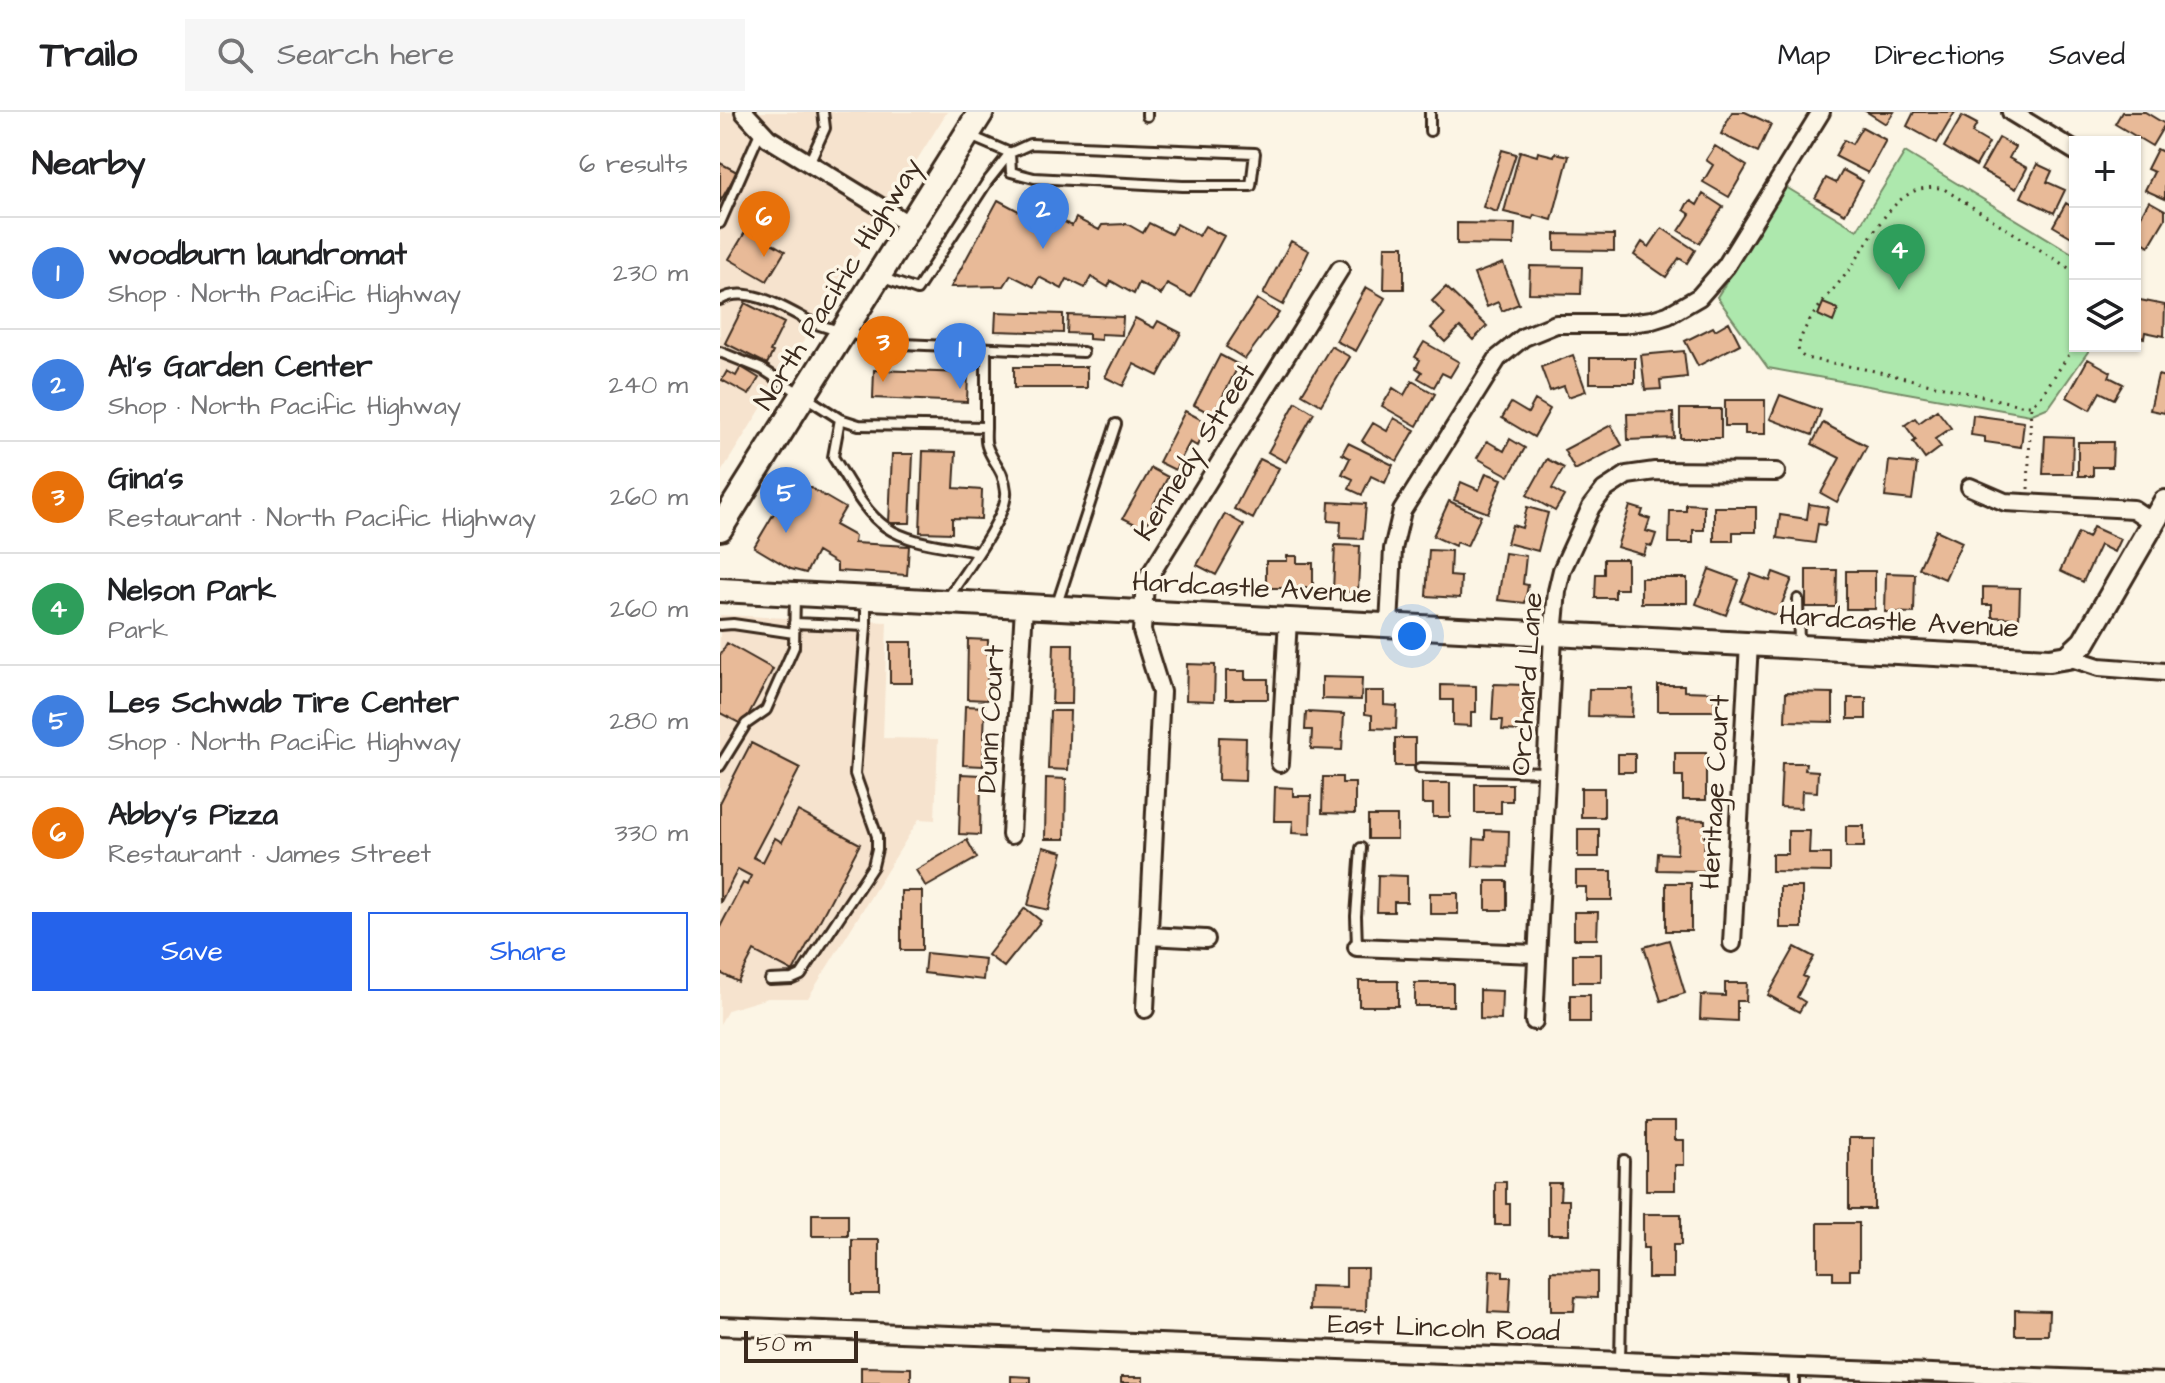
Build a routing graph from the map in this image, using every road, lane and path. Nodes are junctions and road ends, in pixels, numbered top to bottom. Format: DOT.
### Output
graph roads {
  1 [pos="744,112"];
  2 [pos="823,112"];
  3 [pos="981,112"];
  4 [pos="1430,112"];
  5 [pos="1821,112"];
  6 [pos="2011,112"];
  7 [pos="761,130"];
  8 [pos="1430,131"];
  9 [pos="967,135"];
  10 [pos="2069,147"];
  11 [pos="1010,153"];
  12 [pos="809,164"];
  13 [pos="720,223"];
  14 [pos="910,225"];
  15 [pos="2069,268"];
  16 [pos="1340,269"];
  17 [pos="878,276"];
  18 [pos="720,300"];
  19 [pos="843,331"];
  20 [pos="986,348"];
  21 [pos="720,352"];
  22 [pos="1083,352"];
  23 [pos="2071,352"];
  24 [pos="804,394"];
  25 [pos="2031,405"];
  26 [pos="840,419"];
  27 [pos="1116,424"];
  28 [pos="986,427"];
  29 [pos="1776,472"];
  30 [pos="1970,487"];
  31 [pos="2165,502"];
  32 [pos="2027,503"];
  33 [pos="2154,523"];
  34 [pos="721,526"];
  35 [pos="977,552"];
  36 [pos="720,590"];
  37 [pos="795,594"];
  38 [pos="866,598"];
  39 [pos="1798,599"];
  40 [pos="945,602"];
  41 [pos="1024,606"];
  42 [pos="1055,608"];
  43 [pos="1142,612"];
  44 [pos="1288,619"];
  45 [pos="720,625"];
  46 [pos="1389,625"];
  47 [pos="866,626"];
  48 [pos="794,628"];
  49 [pos="1553,635"];
  50 [pos="1749,644"];
  51 [pos="1799,647"];
  52 [pos="2068,657"];
  53 [pos="2165,672"];
  54 [pos="1280,763"];
  55 [pos="720,766"];
  56 [pos="1420,768"];
  57 [pos="1547,772"];
  58 [pos="1011,835"];
  59 [pos="1361,848"];
  60 [pos="1149,936"];
  61 [pos="1206,939"];
  62 [pos="1732,943"];
  63 [pos="1357,947"];
  64 [pos="1537,954"];
  65 [pos="770,980"];
  66 [pos="1145,1009"];
  67 [pos="1534,1021"];
  68 [pos="1624,1160"];
  69 [pos="720,1326"];
  70 [pos="1620,1362"];
  71 [pos="1794,1376"];
  72 [pos="1935,1379"];
  73 [pos="2165,1382"];
  1 -- 7 [label="street"];
  2 -- 12 [label="lane"];
  3 -- 9 [label="main road, North Pacific Highway"];
  4 -- 8 [label="lane"];
  5 -- 46 [label="street"];
  6 -- 10 [label="street"];
  7 -- 12 [label="street"];
  7 -- 13 [label="lane"];
  9 -- 11 [label="lane"];
  9 -- 14 [label="main road, North Pacific Highway"];
  11 -- 11 [label="lane"];
  11 -- 17 [label="lane"];
  12 -- 14 [label="street"];
  14 -- 17 [label="main road, North Pacific Highway"];
  15 -- 25 [label="path"];
  16 -- 43 [label="street, Kennedy Street"];
  17 -- 19 [label="main road, North Pacific Highway"];
  18 -- 19 [label="lane"];
  19 -- 20 [label="lane"];
  19 -- 24 [label="main road, North Pacific Highway"];
  20 -- 22 [label="lane"];
  20 -- 28 [label="lane"];
  21 -- 24 [label="lane"];
  23 -- 25 [label="path"];
  24 -- 26 [label="lane"];
  24 -- 34 [label="main road, North Pacific Highway"];
  25 -- 32 [label="path"];
  26 -- 28 [label="lane"];
  26 -- 35 [label="lane"];
  27 -- 42 [label="lane"];
  28 -- 35 [label="lane"];
  29 -- 49 [label="street, Orchard Lane"];
  30 -- 32 [label="street"];
  31 -- 33 [label="street"];
  32 -- 33 [label="street"];
  33 -- 52 [label="street"];
  35 -- 40 [label="lane"];
  36 -- 37 [label="street, Hardcastle Avenue"];
  37 -- 38 [label="street, Hardcastle Avenue"];
  37 -- 48 [label="lane"];
  38 -- 40 [label="street, Hardcastle Avenue"];
  38 -- 47 [label="lane"];
  39 -- 51 [label="lane"];
  40 -- 41 [label="street, Hardcastle Avenue"];
  41 -- 42 [label="street, Hardcastle Avenue"];
  41 -- 58 [label="street, Dunn Court"];
  42 -- 43 [label="street, Hardcastle Avenue"];
  43 -- 44 [label="street, Hardcastle Avenue"];
  43 -- 60 [label="street, Kennedy Street"];
  44 -- 46 [label="street, Hardcastle Avenue"];
  44 -- 54 [label="street"];
  45 -- 48 [label="lane"];
  46 -- 49 [label="street, Hardcastle Avenue"];
  47 -- 48 [label="lane"];
  47 -- 65 [label="lane"];
  48 -- 55 [label="lane"];
  49 -- 50 [label="street, Hardcastle Avenue"];
  49 -- 57 [label="street, Orchard Lane"];
  50 -- 51 [label="street, Hardcastle Avenue"];
  50 -- 62 [label="street, Heritage Court"];
  51 -- 52 [label="street, Hardcastle Avenue"];
  52 -- 53 [label="street"];
  56 -- 57 [label="lane"];
  57 -- 64 [label="street, Orchard Lane"];
  59 -- 63 [label="lane"];
  60 -- 61 [label="street"];
  60 -- 66 [label="street, Kennedy Street"];
  63 -- 64 [label="street"];
  64 -- 67 [label="street, Orchard Lane"];
  68 -- 70 [label="lane"];
  69 -- 70 [label="street, East Lincoln Road"];
  70 -- 71 [label="street, East Lincoln Road"];
  71 -- 72 [label="street, East Lincoln Road"];
  72 -- 73 [label="street, East Lincoln Road"];
}
